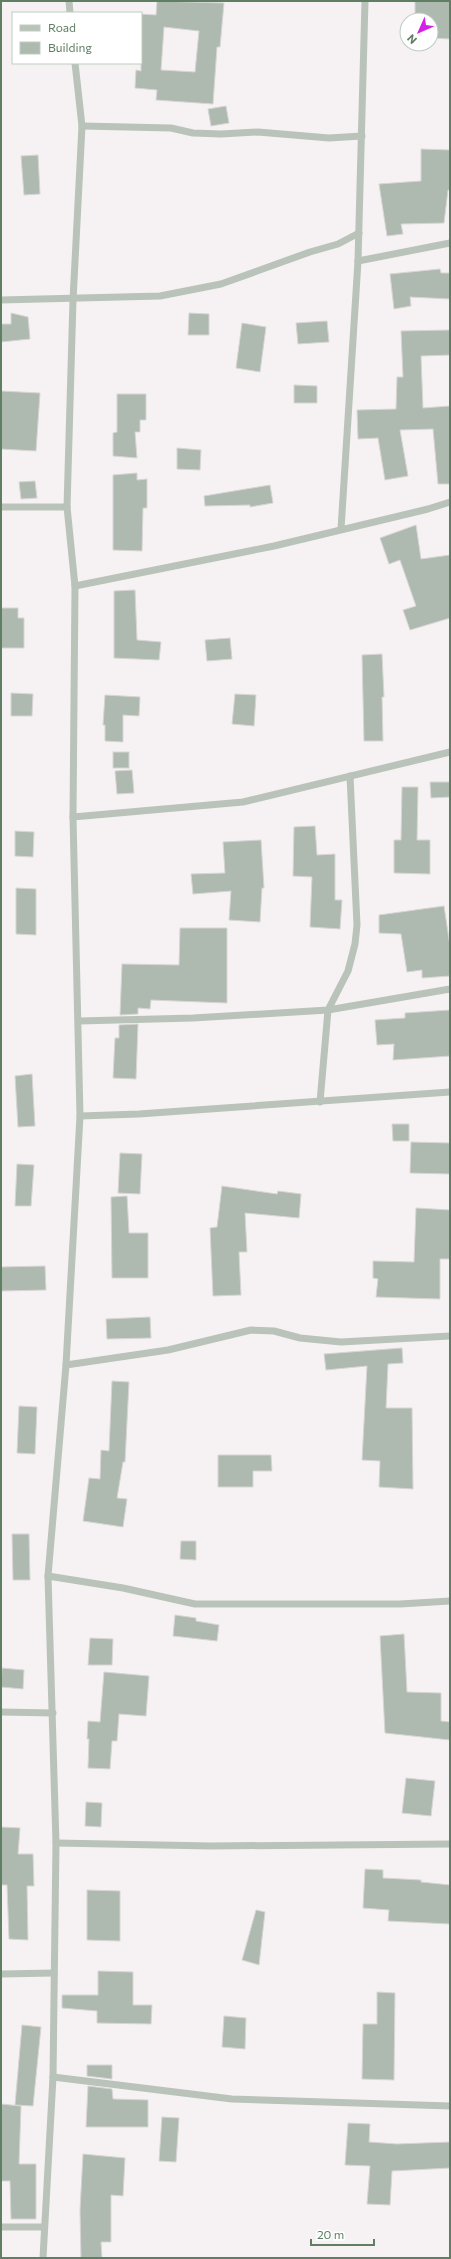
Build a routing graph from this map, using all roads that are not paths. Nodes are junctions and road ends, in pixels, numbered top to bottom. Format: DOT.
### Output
graph roads {
  1 [pos="69,1"];
  2 [pos="365,1"];
  3 [pos="70,12"];
  4 [pos="75,64"];
  5 [pos="82,126"];
  6 [pos="362,136"];
  7 [pos="359,233"];
  8 [pos="450,243"];
  9 [pos="358,261"];
  10 [pos="1,300"];
  11 [pos="73,300"];
  12 [pos="450,502"];
  13 [pos="1,506"];
  14 [pos="67,507"];
  15 [pos="341,529"];
  16 [pos="75,586"];
  17 [pos="450,752"];
  18 [pos="350,776"];
  19 [pos="73,817"];
  20 [pos="450,989"];
  21 [pos="328,1010"];
  22 [pos="79,1021"];
  23 [pos="450,1092"];
  24 [pos="320,1102"];
  25 [pos="80,1116"];
  26 [pos="450,1336"];
  27 [pos="66,1365"];
  28 [pos="48,1576"];
  29 [pos="450,1601"];
  30 [pos="1,1712"];
  31 [pos="53,1713"];
  32 [pos="56,1843"];
  33 [pos="450,1844"];
  34 [pos="54,1973"];
  35 [pos="1,1974"];
  36 [pos="53,2078"];
  37 [pos="450,2106"];
  38 [pos="43,2227"];
  39 [pos="1,2228"];
  40 [pos="43,2258"];
  1 -- 3 [label="street"];
  2 -- 6 [label="street"];
  4 -- 5 [label="street"];
  5 -- 6 [label="street"];
  5 -- 11 [label="street"];
  6 -- 7 [label="street"];
  7 -- 9 [label="street"];
  7 -- 11 [label="street"];
  8 -- 9 [label="street"];
  9 -- 15 [label="street"];
  10 -- 11 [label="street"];
  11 -- 14 [label="street"];
  12 -- 15 [label="street"];
  13 -- 14 [label="street"];
  14 -- 16 [label="street"];
  15 -- 16 [label="street"];
  16 -- 19 [label="street"];
  17 -- 18 [label="street"];
  18 -- 19 [label="street"];
  18 -- 21 [label="street"];
  19 -- 22 [label="street"];
  20 -- 21 [label="street"];
  21 -- 22 [label="street"];
  21 -- 24 [label="street"];
  22 -- 25 [label="street"];
  23 -- 24 [label="street"];
  24 -- 25 [label="street"];
  25 -- 27 [label="street"];
  26 -- 27 [label="street"];
  27 -- 28 [label="street"];
  28 -- 29 [label="street"];
  28 -- 31 [label="street"];
  30 -- 31 [label="street"];
  31 -- 32 [label="street"];
  32 -- 33 [label="street"];
  32 -- 34 [label="street"];
  34 -- 35 [label="street"];
  34 -- 36 [label="street"];
  36 -- 37 [label="street"];
  36 -- 38 [label="street"];
  38 -- 39 [label="street"];
  38 -- 40 [label="street"];
}
